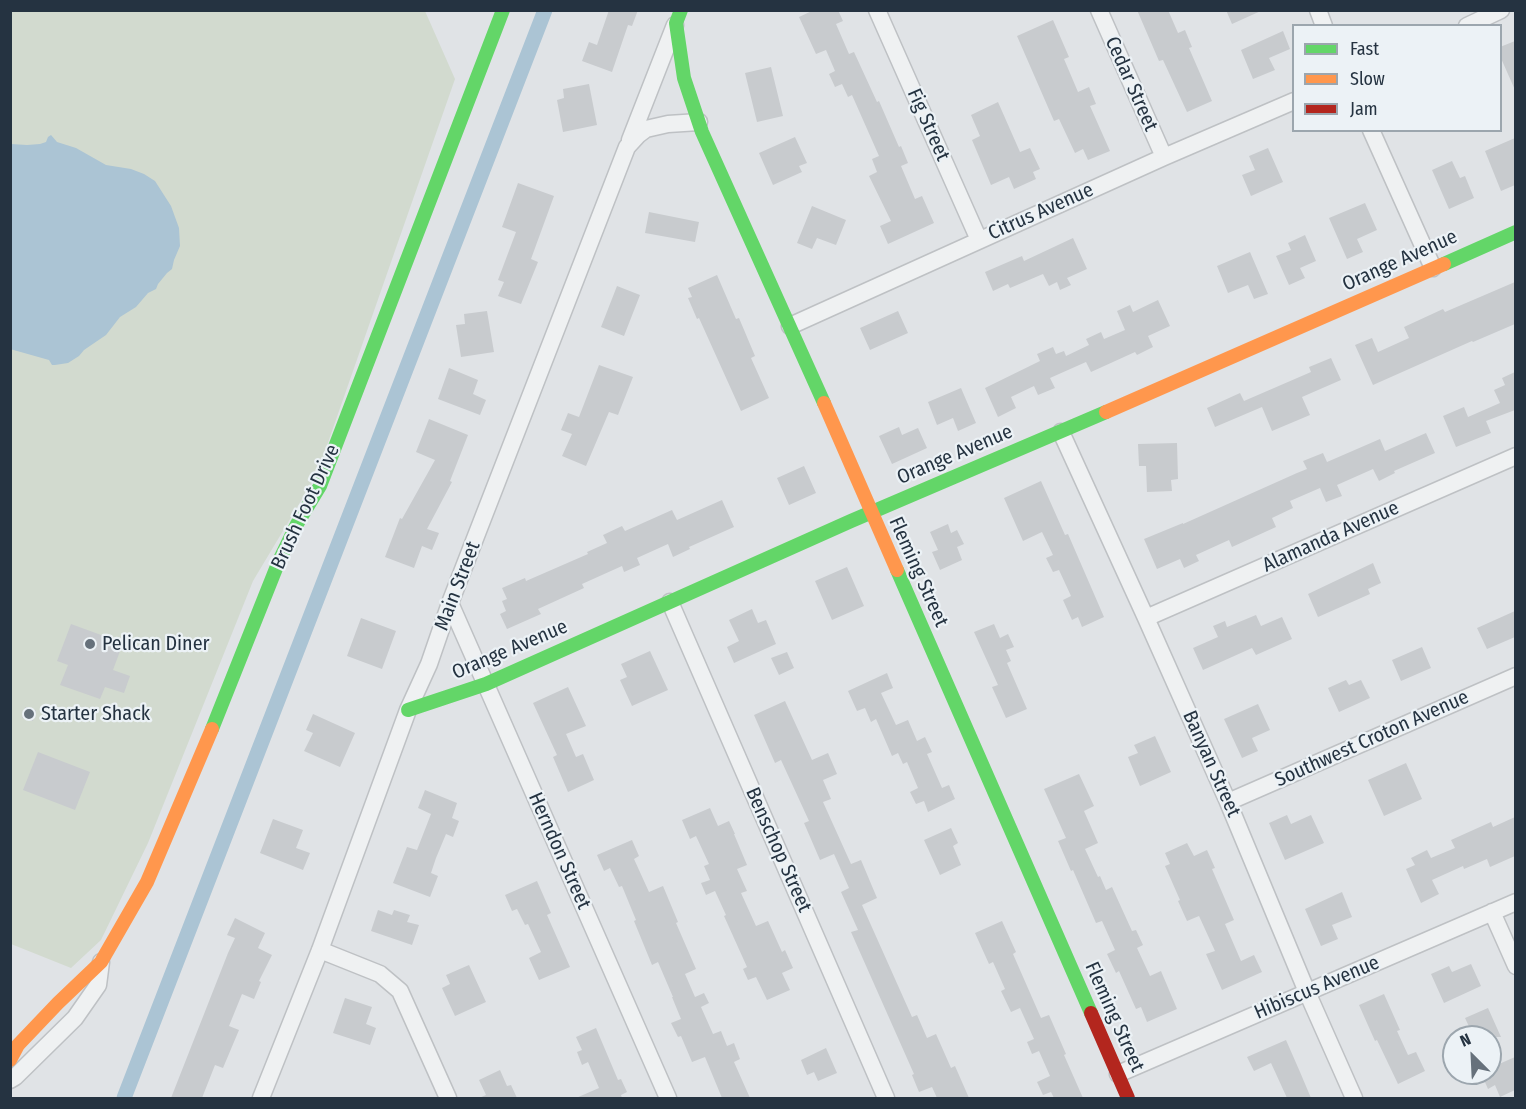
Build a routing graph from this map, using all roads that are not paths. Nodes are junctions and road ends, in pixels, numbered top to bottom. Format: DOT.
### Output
graph roads {
  1 [pos="503,10"];
  2 [pos="877,10"];
  3 [pos="1099,10"];
  4 [pos="1501,10"];
  5 [pos="679,17"];
  6 [pos="1471,24"];
  7 [pos="1292,101"];
  8 [pos="699,122"];
  9 [pos="1372,132"];
  10 [pos="627,147"];
  11 [pos="1164,157"];
  12 [pos="1515,232"];
  13 [pos="979,240"];
  14 [pos="1433,268"];
  15 [pos="790,326"];
  16 [pos="1060,432"];
  17 [pos="1515,456"];
  18 [pos="871,512"];
  19 [pos="670,602"];
  20 [pos="450,603"];
  21 [pos="1146,618"];
  22 [pos="1515,676"];
  23 [pos="486,684"];
  24 [pos="408,710"];
  25 [pos="1228,802"];
  26 [pos="1515,902"];
  27 [pos="1492,912"];
  28 [pos="320,950"];
  29 [pos="101,962"];
  30 [pos="1515,966"];
  31 [pos="1306,992"];
  32 [pos="58,1004"];
  33 [pos="75,1018"];
  34 [pos="10,1060"];
  35 [pos="1118,1074"];
  36 [pos="10,1080"];
  37 [pos="261,1098"];
  38 [pos="448,1098"];
  39 [pos="668,1098"];
  40 [pos="886,1098"];
  41 [pos="1128,1098"];
  42 [pos="1354,1098"];
  1 -- 29 [label="street, Brush Foot Drive"];
  2 -- 13 [label="street, Fig Street"];
  3 -- 11 [label="street, Cedar Street"];
  4 -- 6 [label="street"];
  5 -- 8 [label="street, Fleming Street"];
  5 -- 10 [label="street"];
  7 -- 11 [label="street, Citrus Avenue"];
  8 -- 10 [label="street, Main Street"];
  8 -- 15 [label="street, Fleming Street"];
  9 -- 14 [label="street"];
  10 -- 20 [label="street, Main Street"];
  11 -- 13 [label="street, Citrus Avenue"];
  12 -- 14 [label="street, Orange Avenue"];
  13 -- 15 [label="street, Citrus Avenue"];
  14 -- 16 [label="street, Orange Avenue"];
  15 -- 18 [label="street, Fleming Street"];
  16 -- 18 [label="street, Orange Avenue"];
  16 -- 21 [label="street, Banyan Street"];
  17 -- 21 [label="street, Alamanda Avenue"];
  18 -- 19 [label="street, Orange Avenue"];
  18 -- 35 [label="street, Fleming Street"];
  19 -- 23 [label="street, Orange Avenue"];
  19 -- 40 [label="street, Benschop Street"];
  20 -- 23 [label="street, Herndon Street"];
  20 -- 24 [label="street, Main Street"];
  21 -- 25 [label="street, Banyan Street"];
  22 -- 25 [label="street, Southwest Croton Avenue"];
  23 -- 24 [label="street, Orange Avenue"];
  23 -- 39 [label="street, Herndon Street"];
  24 -- 28 [label="street, Main Street"];
  25 -- 31 [label="street, Banyan Street"];
  26 -- 27 [label="street, Hibiscus Avenue"];
  27 -- 30 [label="street"];
  27 -- 31 [label="street, Hibiscus Avenue"];
  28 -- 37 [label="street, Main Street"];
  28 -- 38 [label="street"];
  29 -- 32 [label="street, Brush Foot Drive"];
  29 -- 33 [label="street, Brush Foot Drive"];
  31 -- 35 [label="street, Hibiscus Avenue"];
  31 -- 42 [label="street, Banyan Street"];
  32 -- 33 [label="street"];
  32 -- 34 [label="street, Brush Foot Drive"];
  33 -- 36 [label="street, Brush Foot Drive"];
  35 -- 41 [label="street, Fleming Street"];
}
